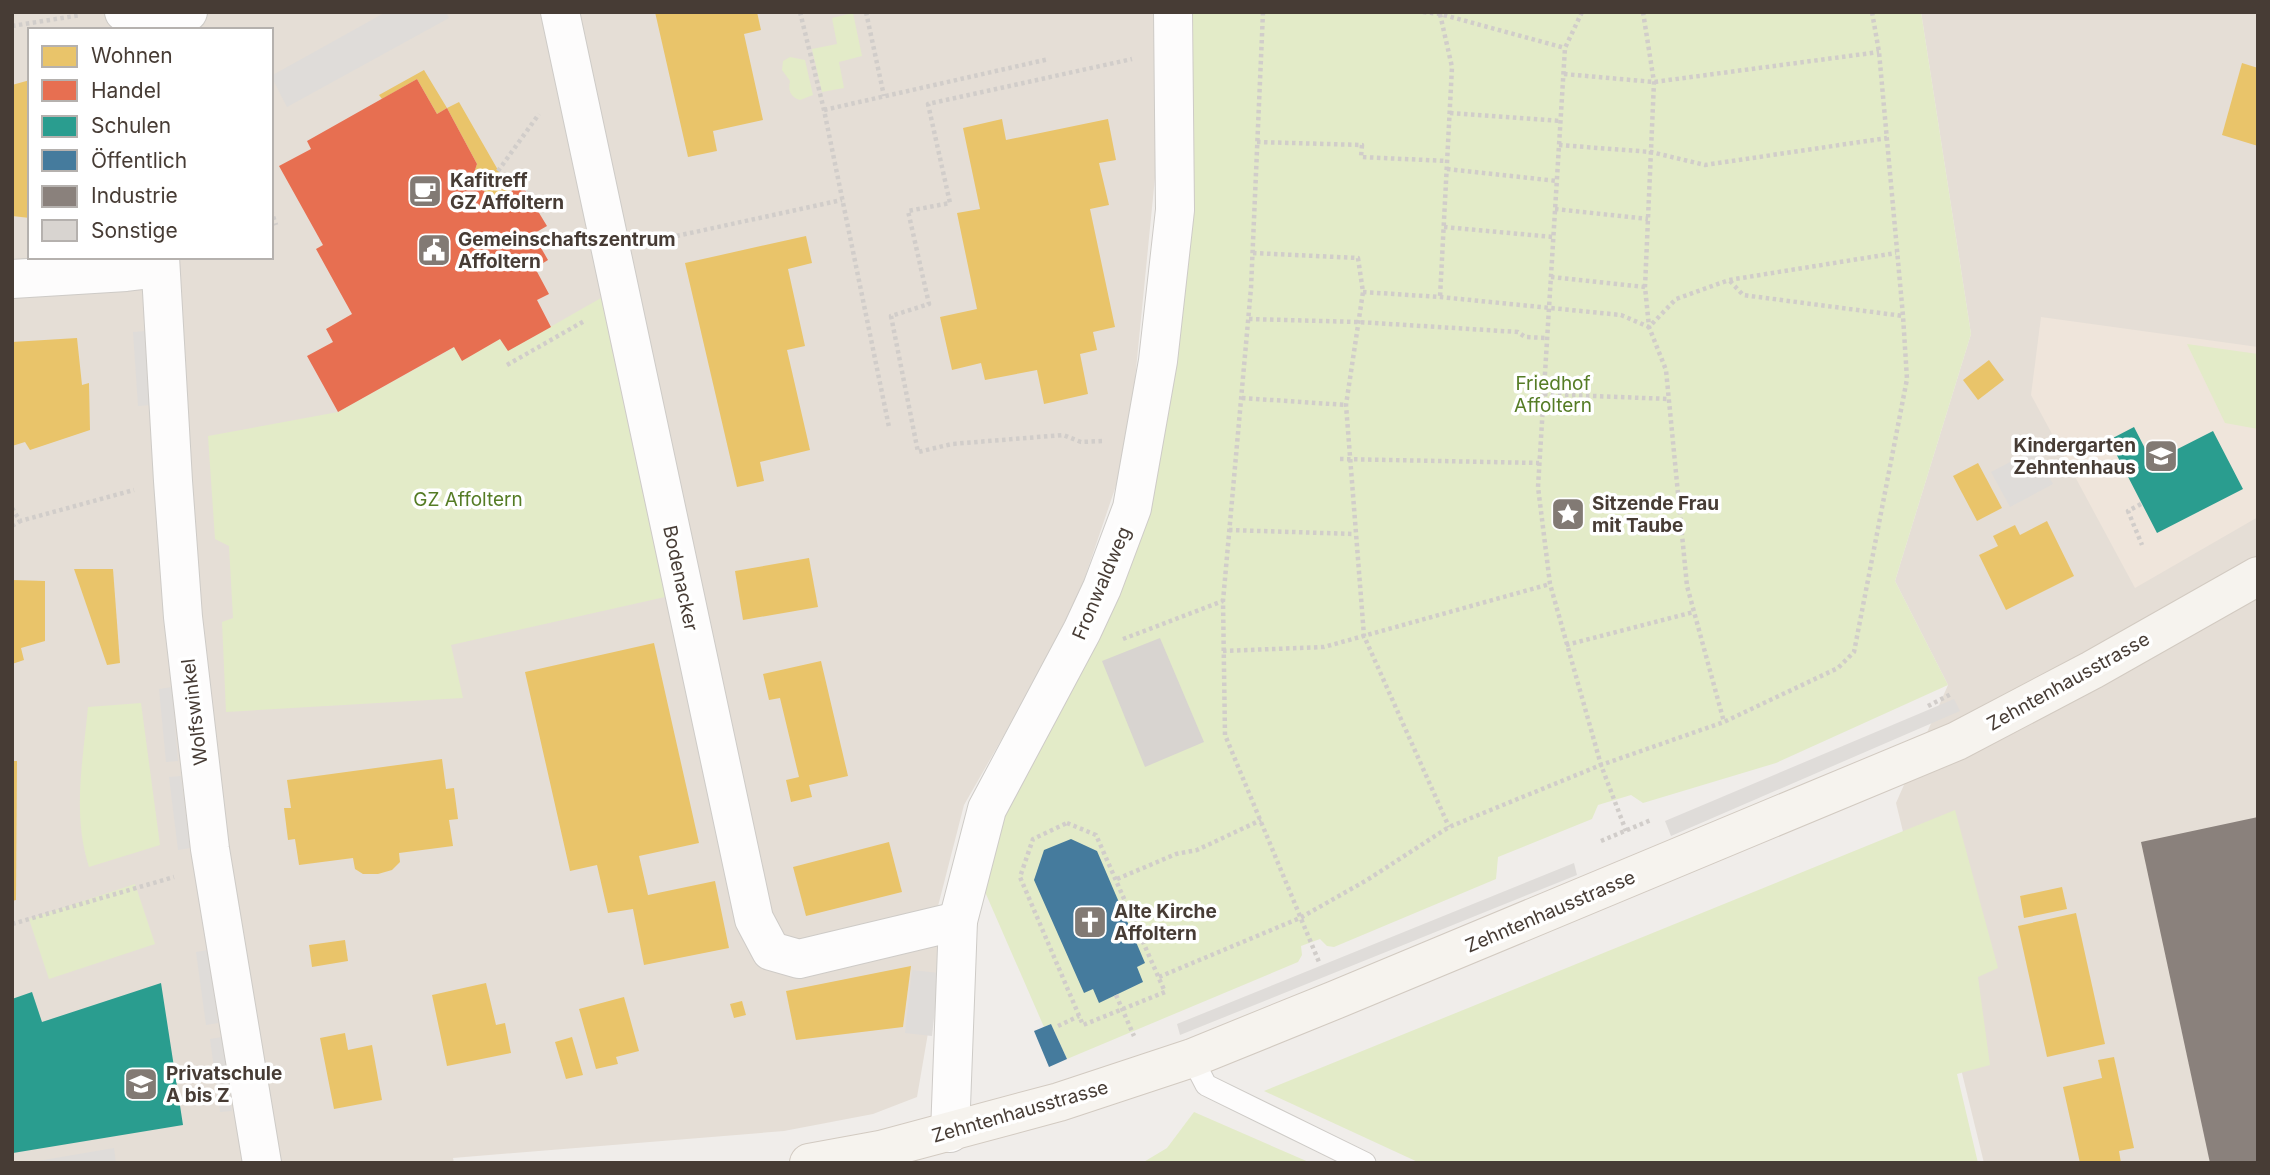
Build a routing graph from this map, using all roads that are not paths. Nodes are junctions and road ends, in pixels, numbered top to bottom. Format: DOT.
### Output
graph roads {
  1 [pos="124,12"];
  2 [pos="560,12"];
  3 [pos="170,21"];
  4 [pos="1174,31"];
  5 [pos="160,262"];
  6 [pos="12,279"];
  7 [pos="2258,576"];
  8 [pos="958,921"];
  9 [pos="1192,1058"];
  10 [pos="950,1133"];
  11 [pos="262,1163"];
  12 [pos="809,1163"];
  13 [pos="1365,1163"];
  1 -- 3 [label="street"];
  2 -- 8 [label="street, Bodenacker"];
  4 -- 8 [label="street, Fronwaldweg"];
  5 -- 6 [label="street"];
  5 -- 11 [label="street, Wolfswinkel"];
  7 -- 9 [label="street, Zehntenhausstrasse"];
  8 -- 10 [label="street, Fronwaldweg"];
  9 -- 10 [label="street, Zehntenhausstrasse"];
  9 -- 13 [label="lane"];
  10 -- 12 [label="street, Zehntenhausstrasse"];
}
